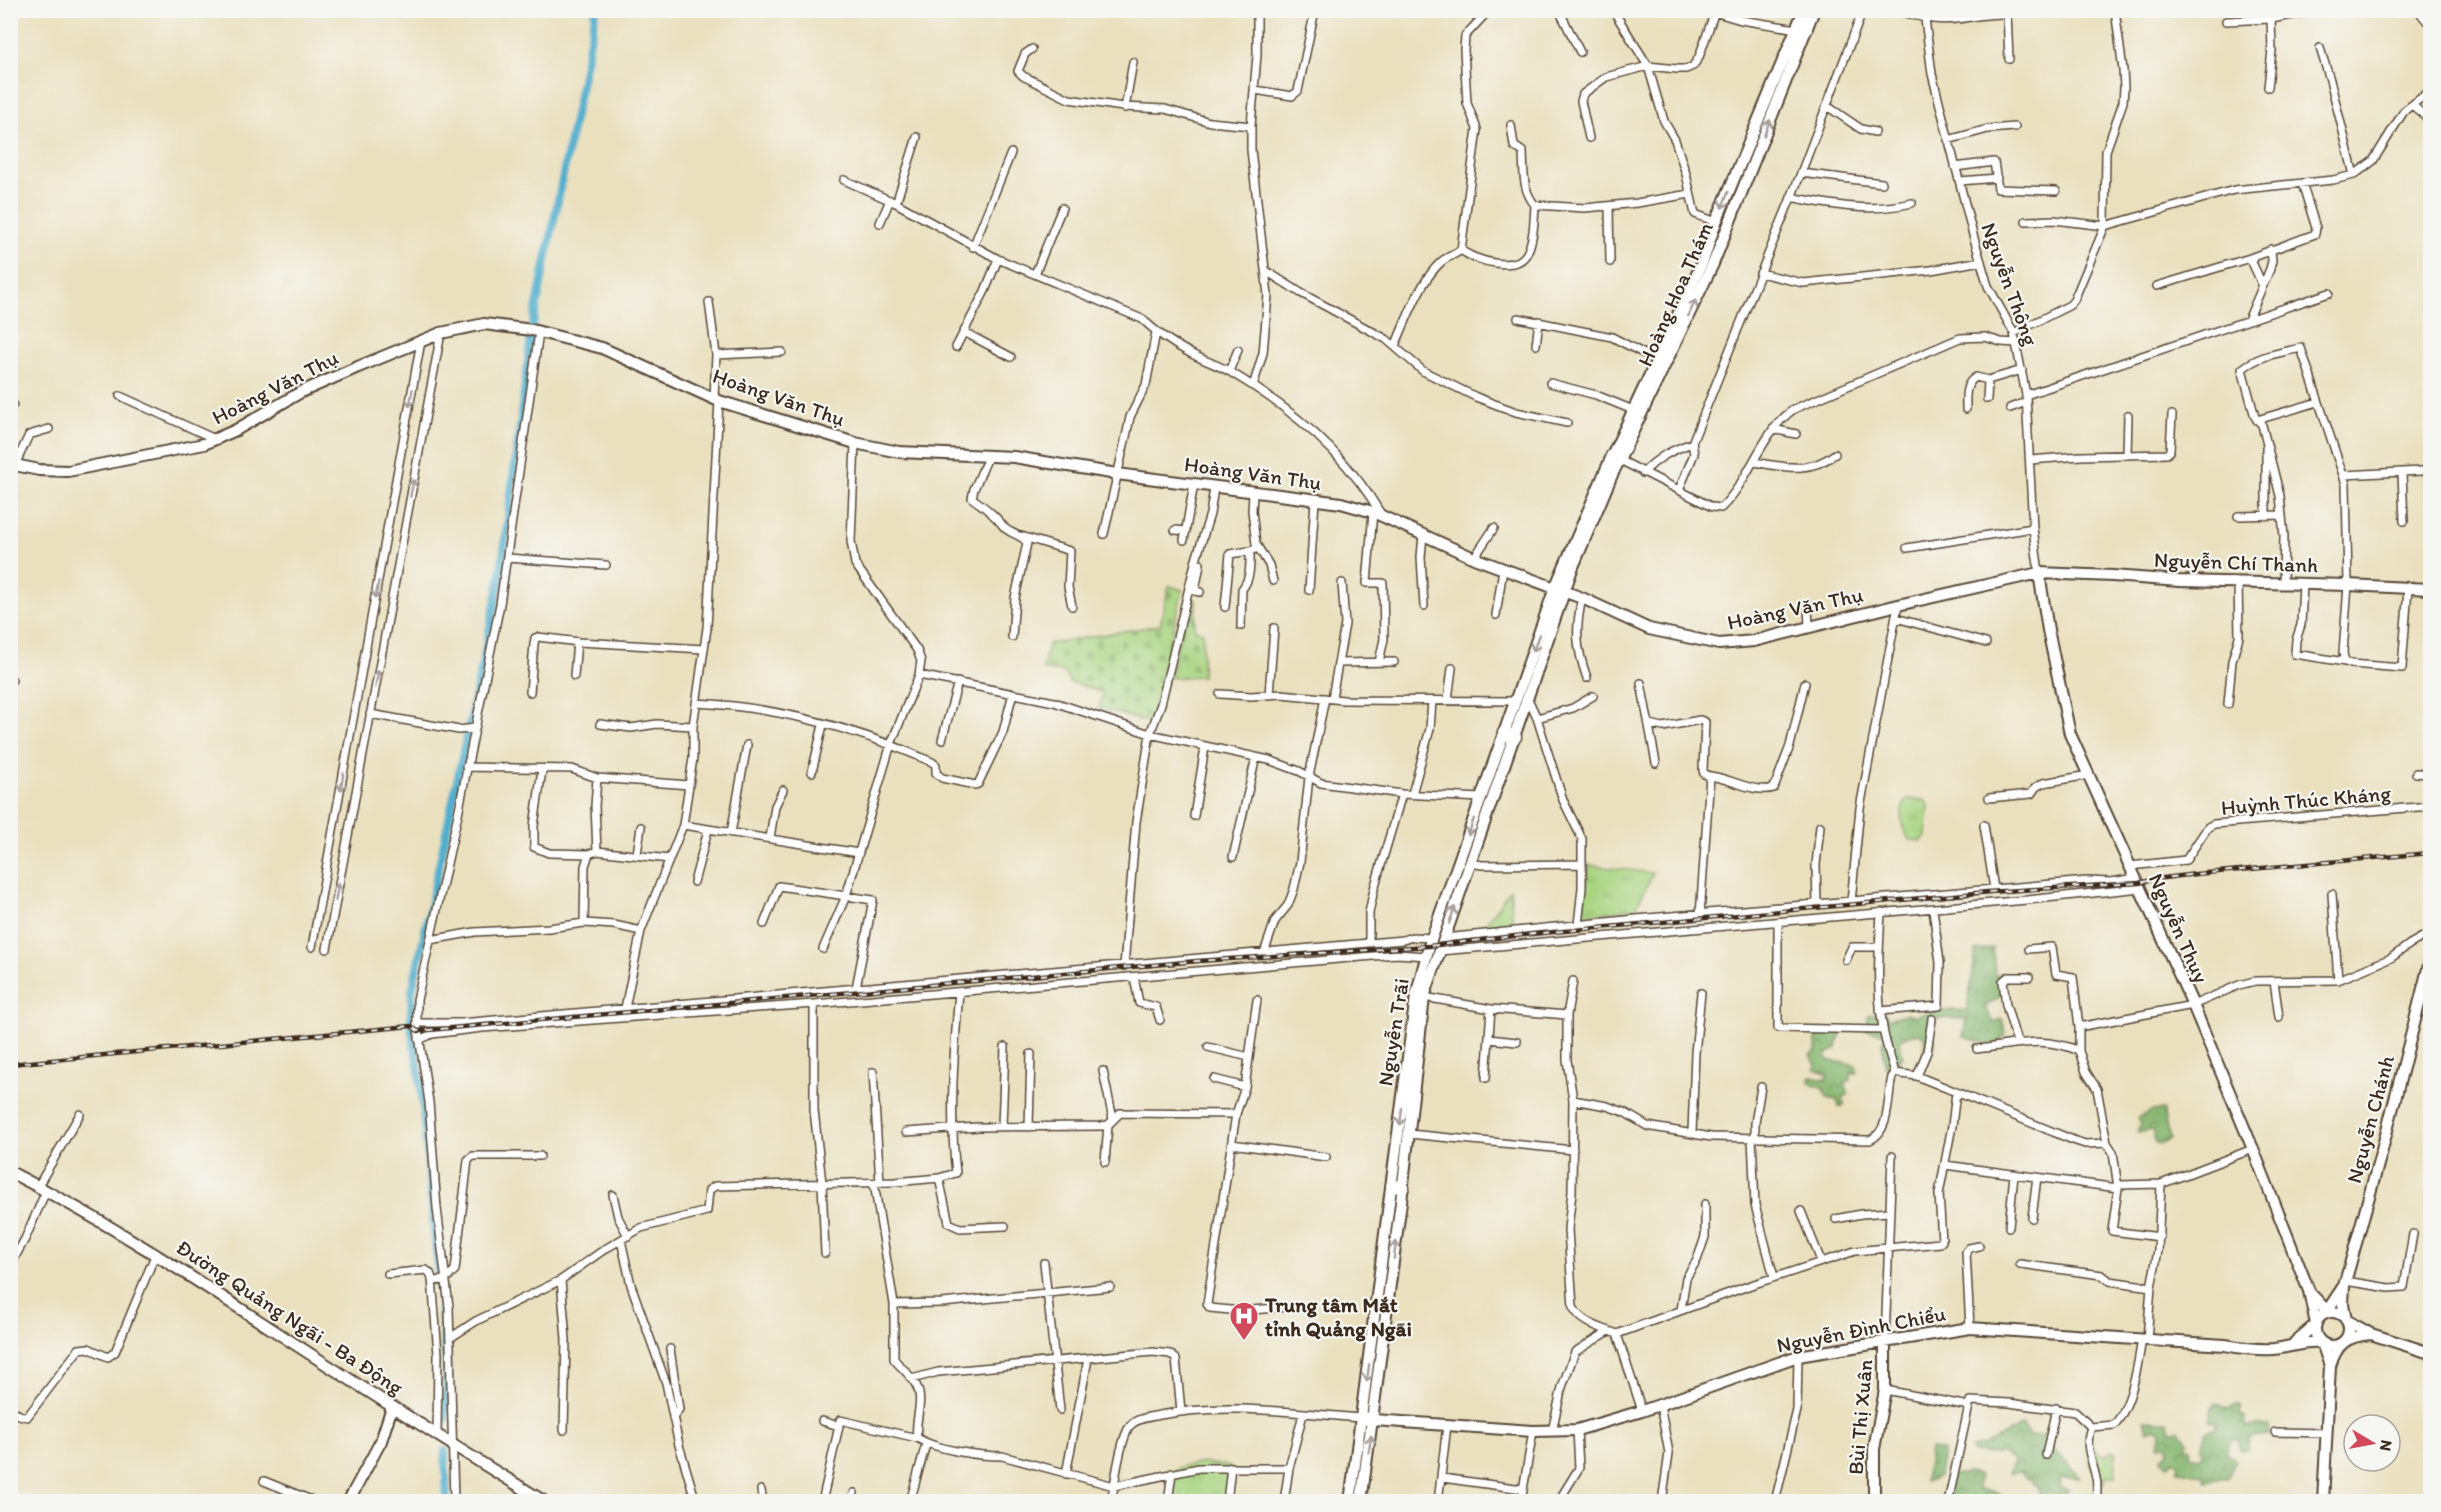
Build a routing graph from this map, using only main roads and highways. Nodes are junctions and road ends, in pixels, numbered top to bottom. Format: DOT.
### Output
graph roads {
  1 [pos="1804,10"];
  2 [pos="1814,10"];
  3 [pos="1802,30"];
  4 [pos="1616,458"];
  5 [pos="13,464"];
  6 [pos="2039,573"];
  7 [pos="1559,589"];
  8 [pos="2430,589"];
  9 [pos="1509,735"];
  10 [pos="2430,961"];
  11 [pos="11,1173"];
  12 [pos="1397,1186"];
  13 [pos="2344,1283"];
  14 [pos="2309,1291"];
  15 [pos="2328,1311"];
  16 [pos="2346,1320"];
  17 [pos="2316,1324"];
  18 [pos="2371,1334"];
  19 [pos="1885,1341"];
  20 [pos="2344,1341"];
  21 [pos="2322,1343"];
  22 [pos="2293,1344"];
  23 [pos="2430,1353"];
  24 [pos="2330,1366"];
  25 [pos="392,1407"];
  26 [pos="1368,1419"];
  27 [pos="348,1502"];
  28 [pos="545,1502"];
  29 [pos="1350,1502"];
  30 [pos="1361,1502"];
  31 [pos="1874,1502"];
  32 [pos="2323,1502"];
  1 -- 3 [label="main road, Hoàng Hoa Thám"];
  2 -- 3 [label="main road, Hoàng Hoa Thám"];
  3 -- 4 [label="main road, Hoàng Hoa Thám, one-way"];
  4 -- 3 [label="main road, Hoàng Hoa Thám, one-way"];
  4 -- 7 [label="main road, Hoàng Hoa Thám"];
  5 -- 7 [label="main road, Hoàng Văn Thụ"];
  6 -- 7 [label="main road, Hoàng Văn Thụ"];
  6 -- 8 [label="main road, Nguyễn Chí Thanh"];
  6 -- 14 [label="main road, Nguyễn Thụy"];
  7 -- 9 [label="main road, Nguyễn Trãi, one-way"];
  7 -- 9 [label="main road, Nguyễn Trãi"];
  12 -- 9 [label="main road, Nguyễn Trãi, one-way"];
  9 -- 12 [label="main road, Nguyễn Trãi, one-way"];
  10 -- 13 [label="main road, Nguyễn Chánh"];
  11 -- 25 [label="main road, Đường Quảng Ngãi - Ba Động"];
  12 -- 26 [label="main road, Nguyễn Trãi"];
  13 -- 15 [label="main road"];
  13 -- 16 [label="main road"];
  14 -- 15 [label="main road"];
  14 -- 17 [label="main road"];
  15 -- 16 [label="main road"];
  15 -- 17 [label="main road"];
  16 -- 18 [label="main road"];
  16 -- 20 [label="main road"];
  17 -- 21 [label="main road"];
  17 -- 22 [label="main road"];
  18 -- 20 [label="main road"];
  18 -- 23 [label="main road"];
  19 -- 22 [label="main road, Nguyễn Đình Chiểu"];
  19 -- 26 [label="main road, Nguyễn Đình Chiểu"];
  19 -- 31 [label="main road, Bùi Thị Xuân"];
  20 -- 21 [label="main road"];
  20 -- 24 [label="main road"];
  21 -- 22 [label="main road, Nguyễn Đình Chiểu"];
  21 -- 24 [label="main road"];
  24 -- 32 [label="main road"];
  25 -- 27 [label="main road"];
  25 -- 28 [label="main road, Đường Quảng Ngãi - Ba Động"];
  26 -- 29 [label="main road, Nguyễn Trãi"];
  30 -- 26 [label="main road, Nguyễn Trãi, one-way"];
}
